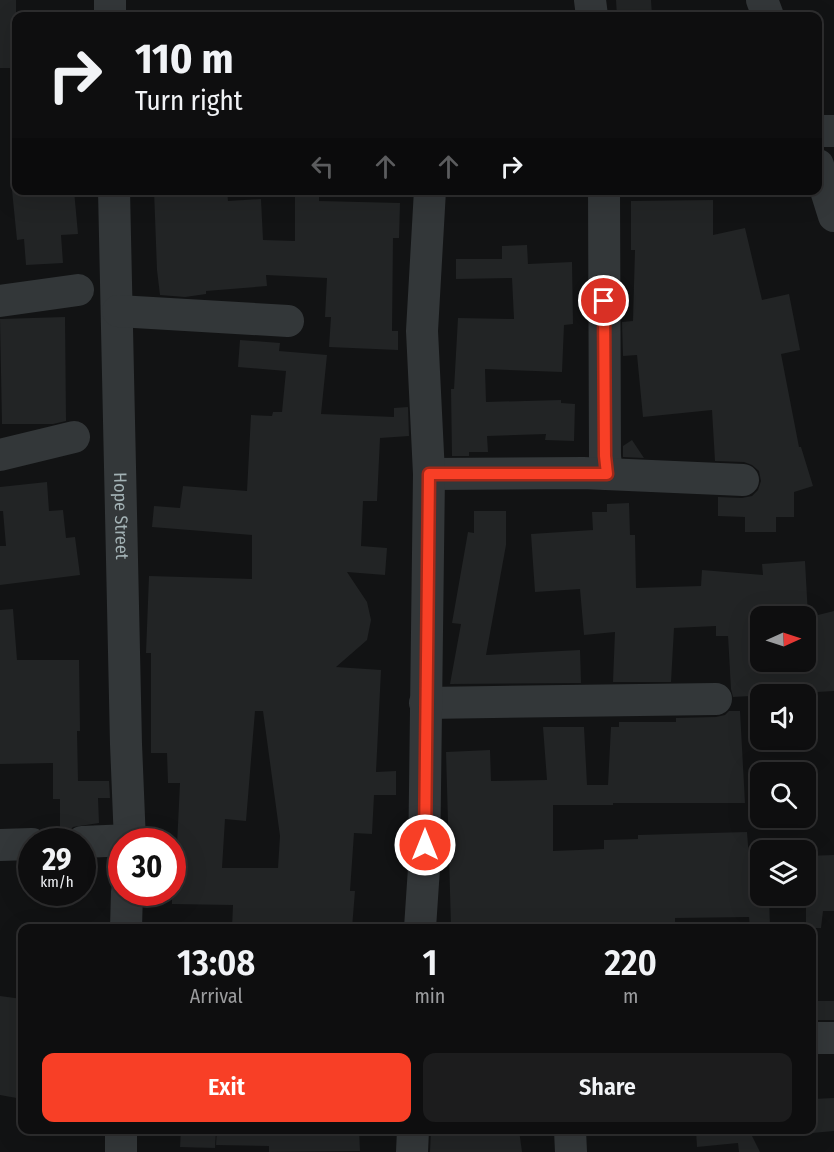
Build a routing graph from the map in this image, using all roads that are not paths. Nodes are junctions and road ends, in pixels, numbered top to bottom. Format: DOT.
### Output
graph roads {
  1 [pos="822,178"];
  2 [pos="114,195"];
  3 [pos="430,195"];
  4 [pos="604,195"];
  5 [pos="834,216"];
  6 [pos="78,290"];
  7 [pos="0,301"];
  8 [pos="118,311"];
  9 [pos="288,321"];
  10 [pos="74,437"];
  11 [pos="0,454"];
  12 [pos="429,474"];
  13 [pos="607,474"];
  14 [pos="743,480"];
  15 [pos="716,699"];
  16 [pos="426,704"];
  17 [pos="129,828"];
  18 [pos="18,844"];
  19 [pos="0,845"];
  20 [pos="127,906"];
  21 [pos="126,924"];
  22 [pos="420,924"];
  23 [pos="816,1038"];
  24 [pos="834,1038"];
  25 [pos="121,1134"];
  26 [pos="413,1134"];
  27 [pos="570,1134"];
  28 [pos="121,1152"];
  29 [pos="412,1152"];
  30 [pos="571,1152"];
  1 -- 5 [label="street"];
  2 -- 8 [label="street, Hope Street"];
  3 -- 12 [label="street"];
  4 -- 13 [label="street"];
  6 -- 7 [label="street"];
  8 -- 9 [label="street"];
  8 -- 17 [label="street, Hope Street"];
  10 -- 11 [label="street"];
  12 -- 13 [label="street"];
  12 -- 16 [label="street"];
  13 -- 14 [label="street"];
  15 -- 16 [label="street"];
  16 -- 22 [label="street"];
  18 -- 19 [label="street"];
  20 -- 21 [label="street"];
  23 -- 24 [label="street"];
  25 -- 28 [label="street"];
  26 -- 29 [label="street"];
  27 -- 30 [label="street"];
}
